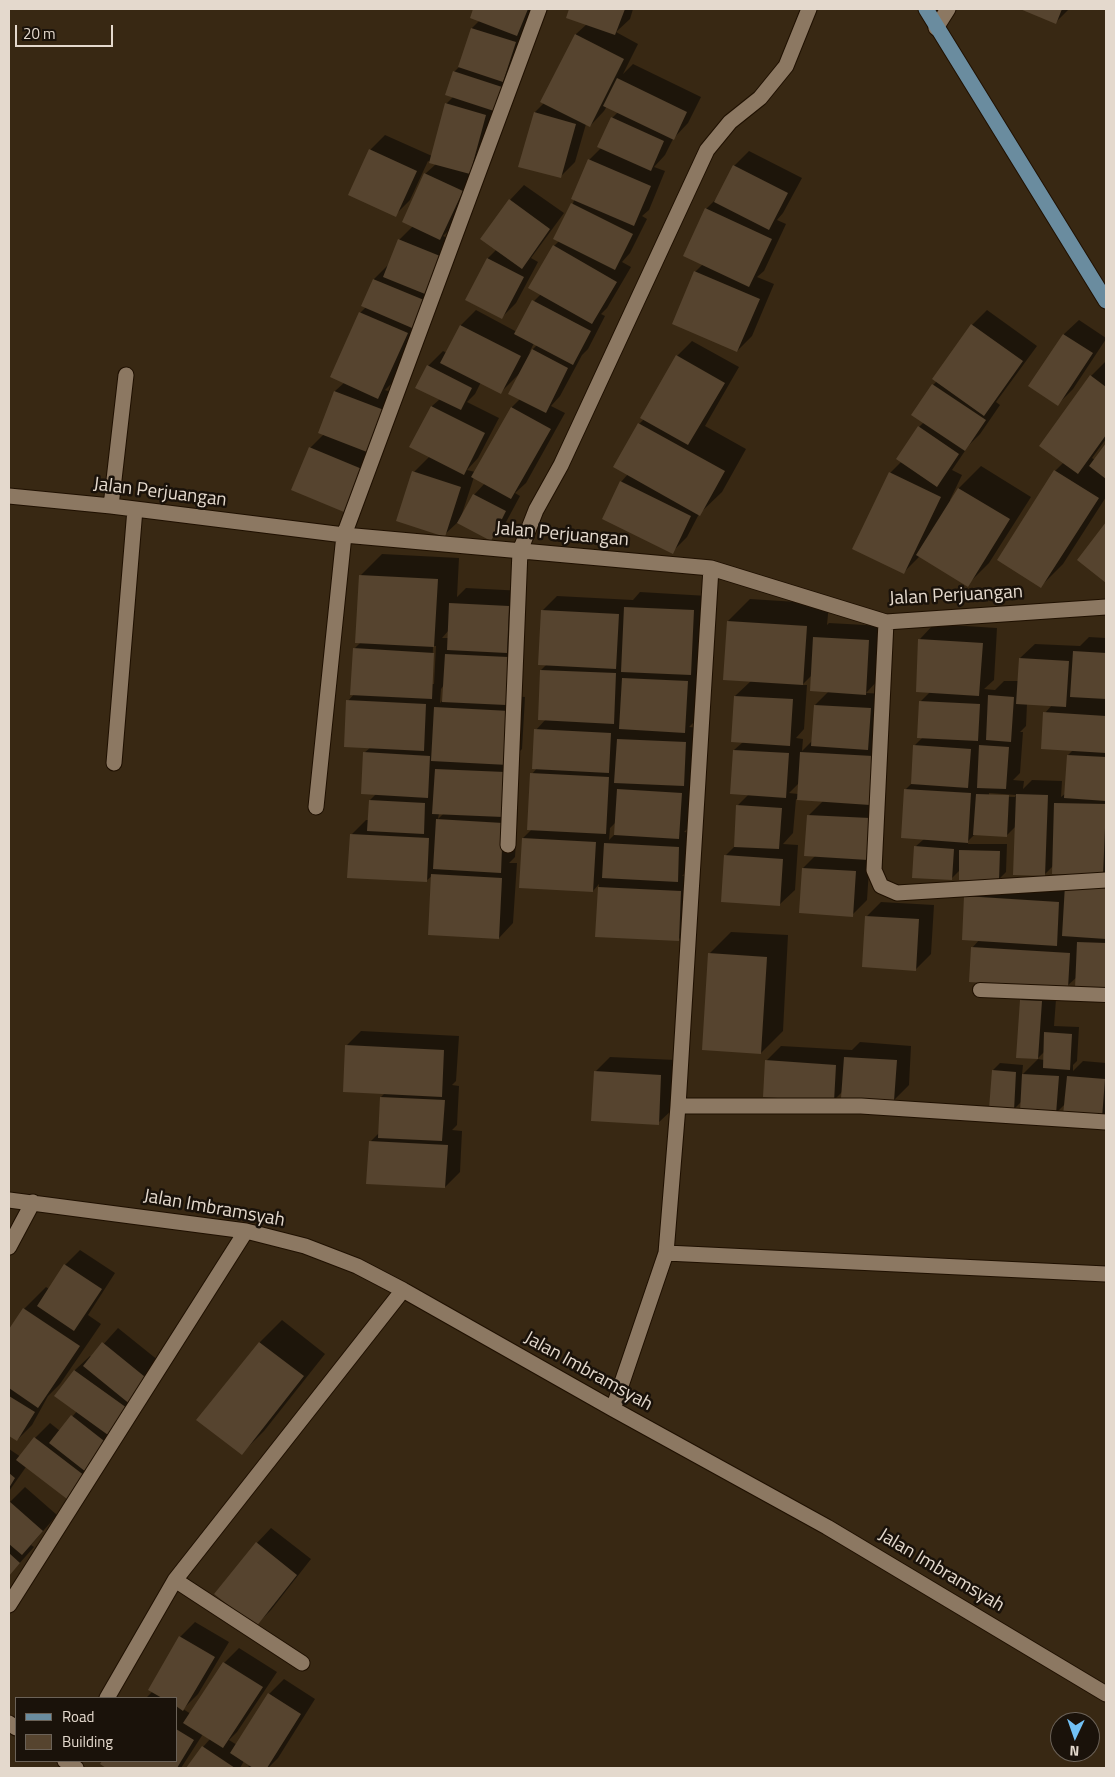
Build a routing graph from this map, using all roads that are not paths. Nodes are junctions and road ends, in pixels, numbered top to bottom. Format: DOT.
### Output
graph roads {
  1 [pos="539,9"];
  2 [pos="809,9"];
  3 [pos="926,9"];
  4 [pos="948,9"];
  5 [pos="936,28"];
  6 [pos="1106,301"];
  7 [pos="126,375"];
  8 [pos="9,496"];
  9 [pos="111,506"];
  10 [pos="135,509"];
  11 [pos="344,535"];
  12 [pos="520,552"];
  13 [pos="711,568"];
  14 [pos="1106,607"];
  15 [pos="886,622"];
  16 [pos="114,762"];
  17 [pos="316,806"];
  18 [pos="508,845"];
  19 [pos="1106,880"];
  20 [pos="980,990"];
  21 [pos="1106,995"];
  22 [pos="678,1106"];
  23 [pos="1106,1122"];
  24 [pos="9,1200"];
  25 [pos="33,1202"];
  26 [pos="246,1231"];
  27 [pos="9,1247"];
  28 [pos="666,1253"];
  29 [pos="1106,1274"];
  30 [pos="403,1290"];
  31 [pos="613,1409"];
  32 [pos="175,1580"];
  33 [pos="9,1605"];
  34 [pos="302,1664"];
  35 [pos="1106,1694"];
  36 [pos="108,1697"];
  1 -- 11 [label="street"];
  2 -- 12 [label="street"];
  3 -- 5 [label="main road"];
  4 -- 5 [label="street"];
  5 -- 6 [label="main road"];
  7 -- 9 [label="street"];
  8 -- 9 [label="street, Jalan Perjuangan"];
  9 -- 10 [label="street, Jalan Perjuangan"];
  10 -- 11 [label="street, Jalan Perjuangan"];
  10 -- 16 [label="street"];
  11 -- 12 [label="street, Jalan Perjuangan"];
  11 -- 17 [label="street"];
  12 -- 13 [label="street, Jalan Perjuangan"];
  12 -- 18 [label="street"];
  13 -- 15 [label="street, Jalan Perjuangan"];
  13 -- 22 [label="street"];
  14 -- 15 [label="street, Jalan Perjuangan"];
  15 -- 19 [label="street"];
  20 -- 21 [label="lane"];
  22 -- 23 [label="street"];
  22 -- 28 [label="street"];
  24 -- 25 [label="street, Jalan Imbramsyah"];
  25 -- 26 [label="street, Jalan Imbramsyah"];
  25 -- 27 [label="street"];
  26 -- 30 [label="street, Jalan Imbramsyah"];
  26 -- 33 [label="street"];
  28 -- 29 [label="street"];
  28 -- 31 [label="street"];
  30 -- 31 [label="street, Jalan Imbramsyah"];
  30 -- 32 [label="street"];
  31 -- 35 [label="street, Jalan Imbramsyah"];
  32 -- 34 [label="street"];
  32 -- 36 [label="street"];
}
